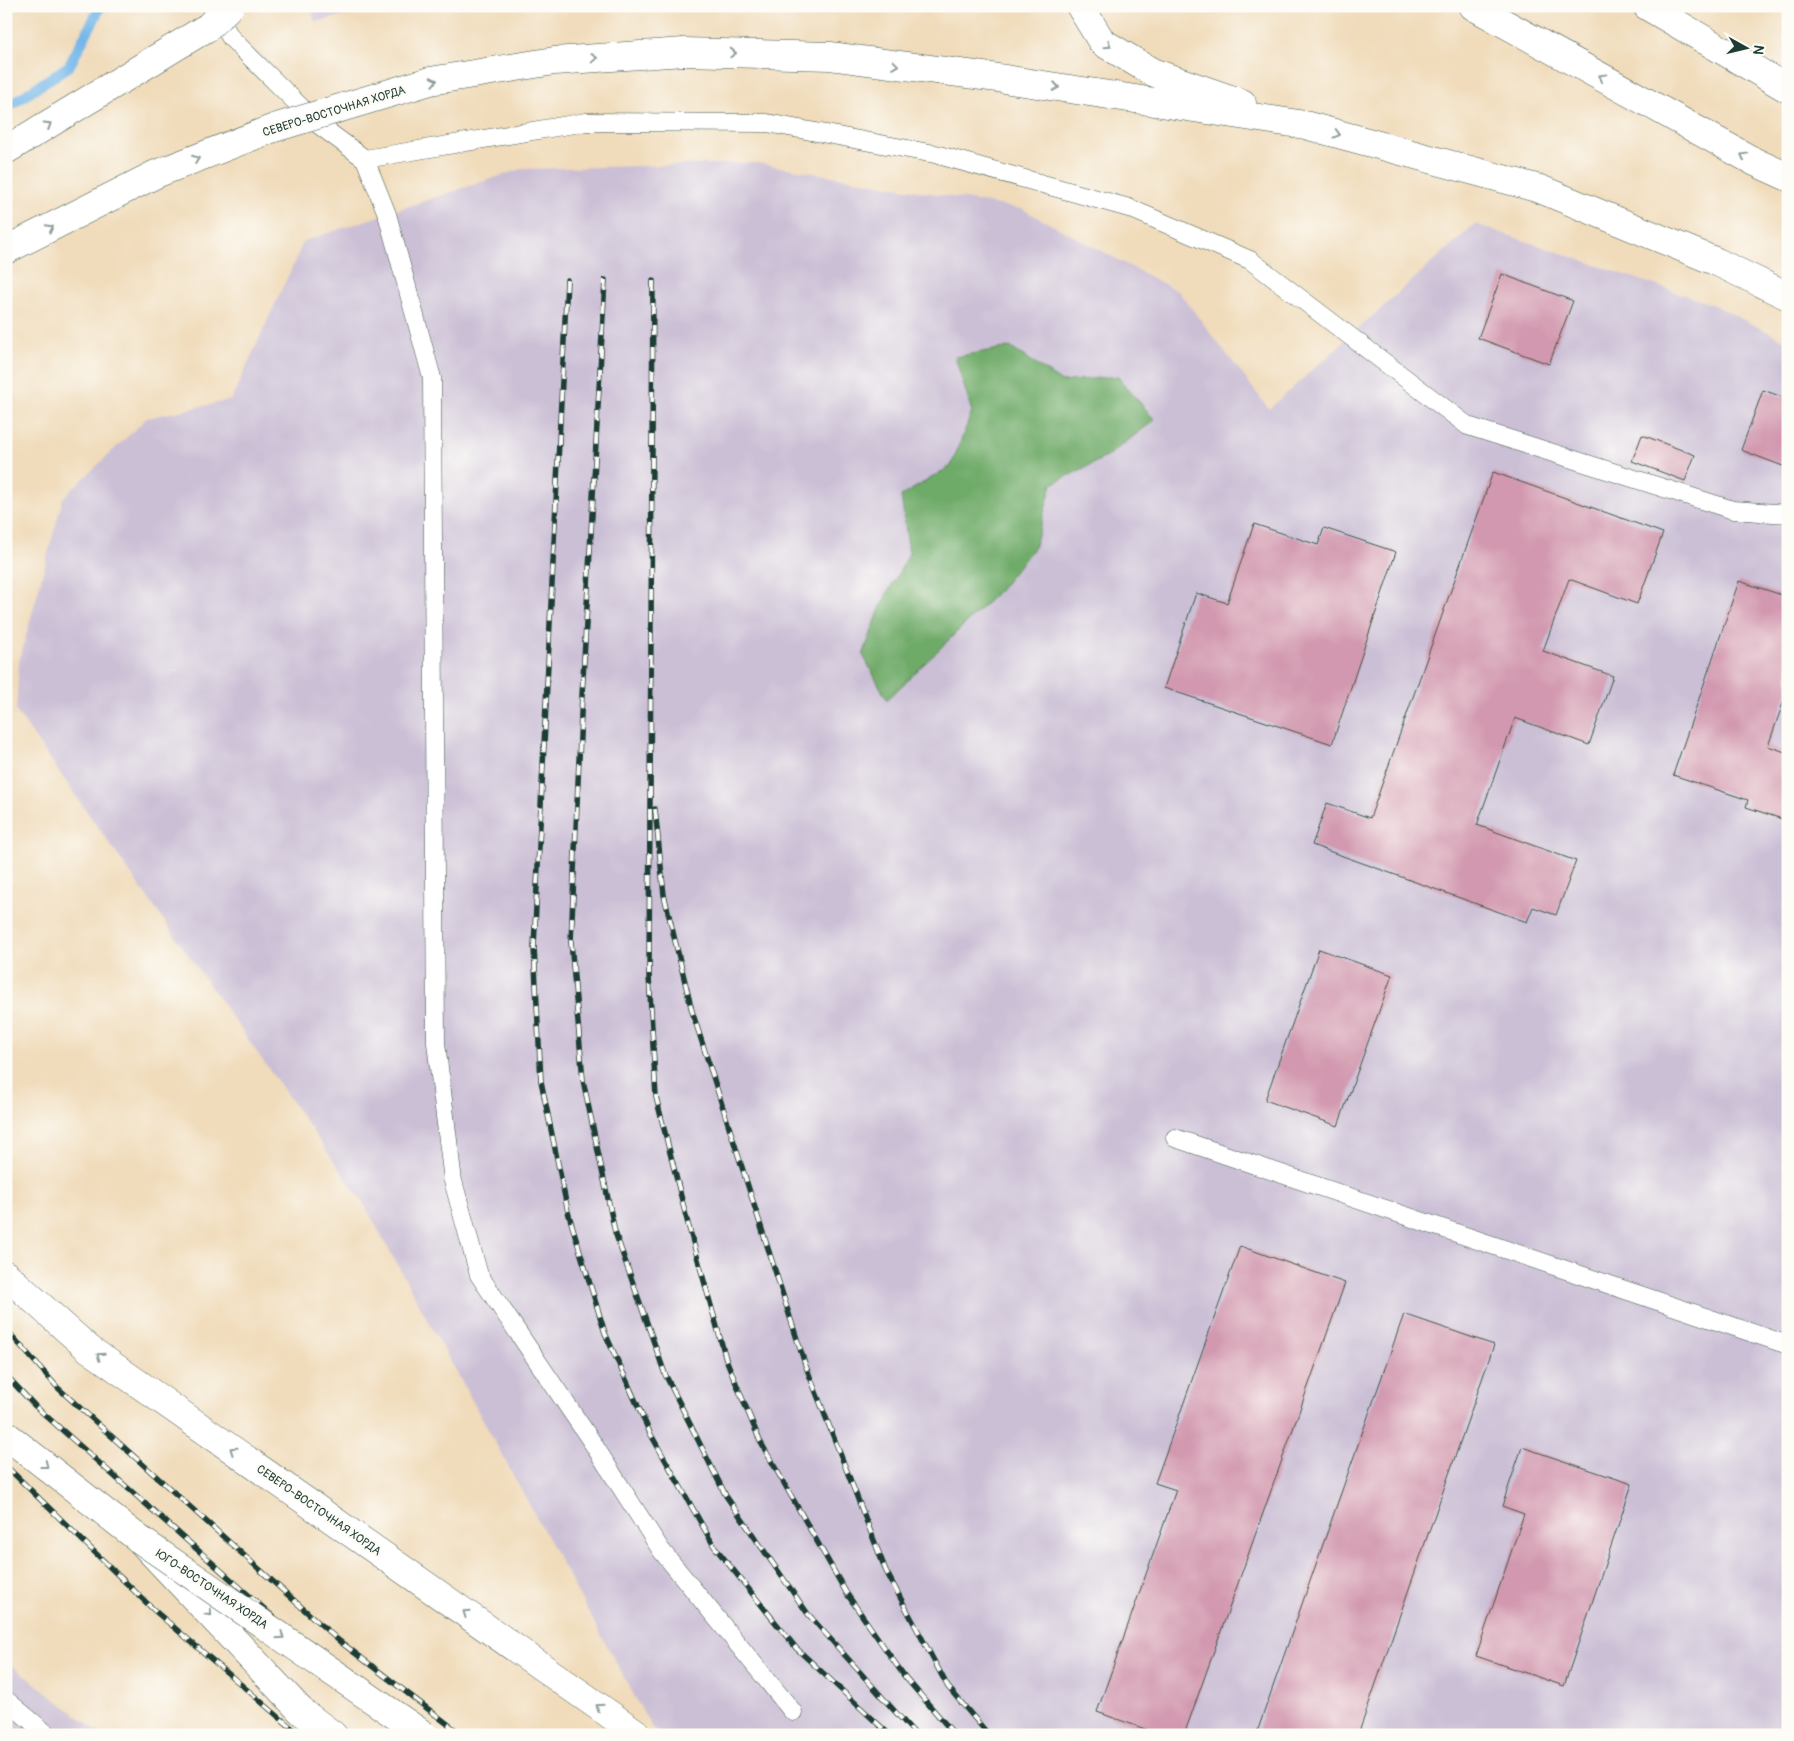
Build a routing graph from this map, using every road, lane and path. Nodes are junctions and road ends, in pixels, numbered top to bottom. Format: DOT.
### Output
graph roads {
  1 [pos="230,6"];
  2 [pos="1080,6"];
  3 [pos="1473,6"];
  4 [pos="1647,6"];
  5 [pos="1673,6"];
  6 [pos="210,16"];
  7 [pos="1726,53"];
  8 [pos="1788,89"];
  9 [pos="1306,125"];
  10 [pos="6,150"];
  11 [pos="365,159"];
  12 [pos="1788,177"];
  13 [pos="6,250"];
  14 [pos="1788,296"];
  15 [pos="1788,514"];
  16 [pos="1175,1138"];
  17 [pos="6,1275"];
  18 [pos="1788,1344"];
  19 [pos="6,1435"];
  20 [pos="139,1539"];
  21 [pos="6,1700"];
  22 [pos="793,1712"];
  23 [pos="48,1735"];
  24 [pos="333,1735"];
  25 [pos="424,1735"];
  26 [pos="639,1735"];
  1 -- 6 [label="main road, bridge"];
  2 -- 9 [label="main road, one-way"];
  12 -- 3 [label="main road, one-way"];
  4 -- 7 [label="main road"];
  5 -- 7 [label="main road"];
  10 -- 6 [label="main road, one-way"];
  6 -- 11 [label="lane"];
  7 -- 8 [label="main road"];
  13 -- 9 [label="main road, СЕВЕРО-ВОСТОЧНАЯ ХОРДА, one-way, bridge"];
  9 -- 14 [label="main road, one-way"];
  11 -- 15 [label="lane"];
  11 -- 22 [label="lane"];
  16 -- 18 [label="lane"];
  26 -- 17 [label="main road, СЕВЕРО-ВОСТОЧНАЯ ХОРДА, one-way"];
  19 -- 20 [label="main road, ЮГО-ВОСТОЧНАЯ ХОРДА, one-way"];
  20 -- 24 [label="main road, one-way, bridge"];
  20 -- 25 [label="main road, ЮГО-ВОСТОЧНАЯ ХОРДА, one-way, bridge"];
  21 -- 23 [label="lane"];
}
